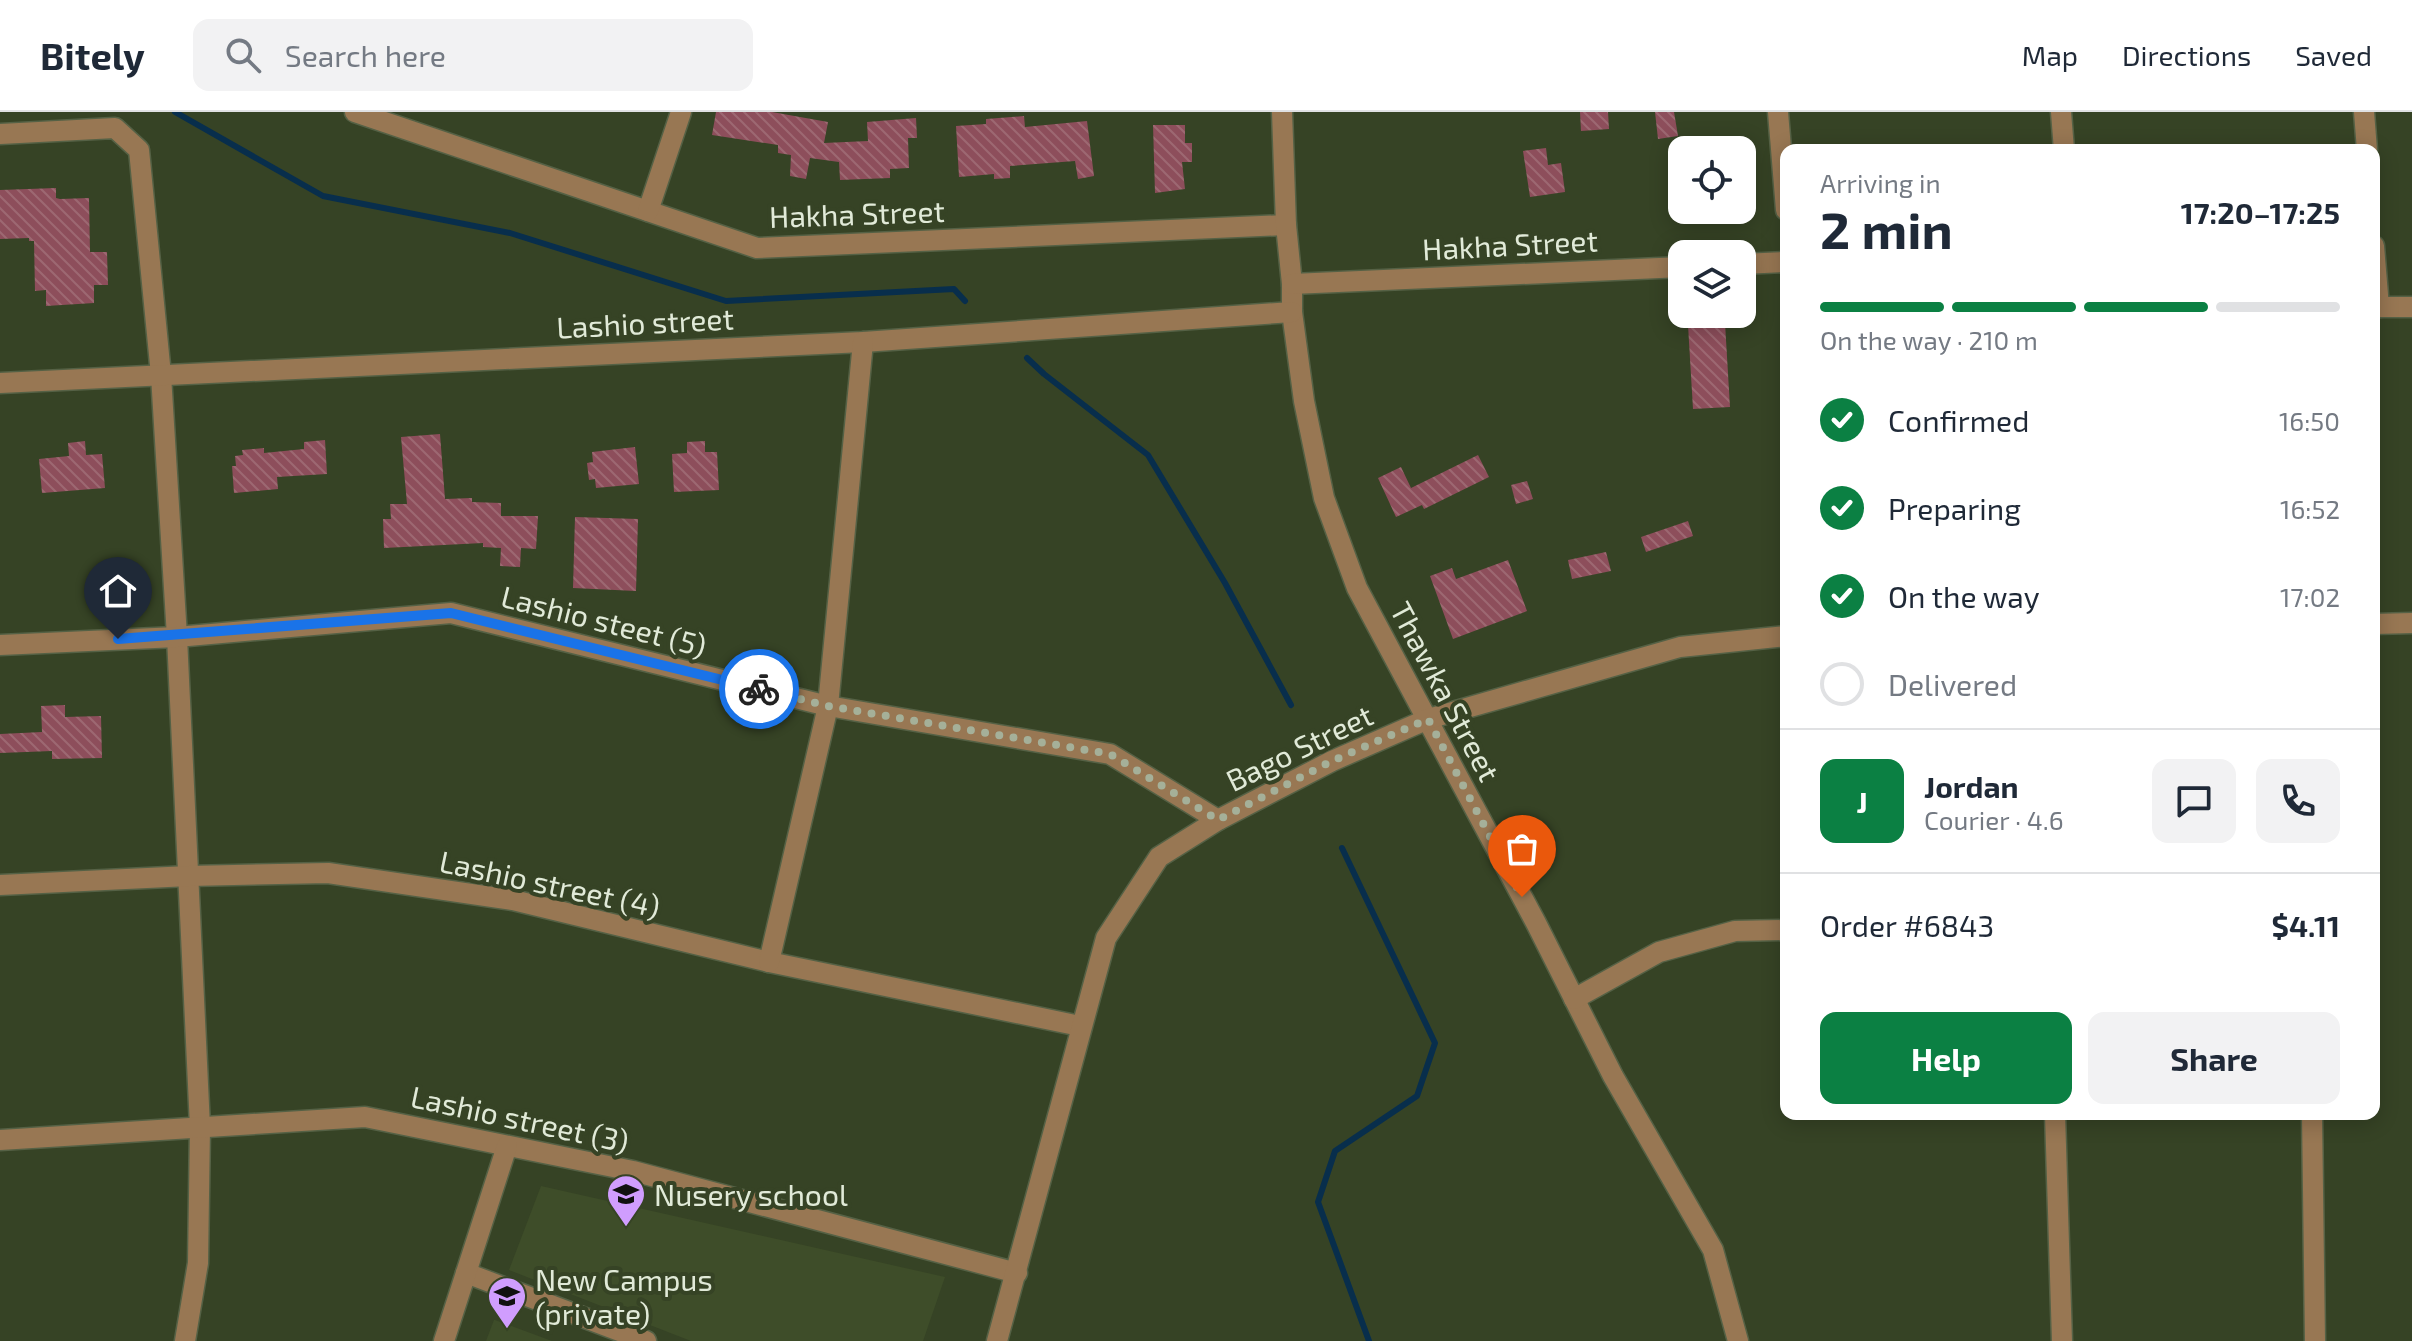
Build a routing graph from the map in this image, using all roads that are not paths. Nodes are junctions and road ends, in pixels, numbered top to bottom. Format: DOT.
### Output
graph roads {
  1 [pos="355,112"];
  2 [pos="681,112"];
  3 [pos="1282,112"];
  4 [pos="1778,112"];
  5 [pos="2061,112"];
  6 [pos="2364,112"];
  7 [pos="0,134"];
  8 [pos="1781,144"];
  9 [pos="2064,144"];
  10 [pos="2367,144"];
  11 [pos="648,211"];
  12 [pos="1286,225"];
  13 [pos="1780,262"];
  14 [pos="1756,263"];
  15 [pos="1668,268"];
  16 [pos="1292,284"];
  17 [pos="2380,307"];
  18 [pos="2412,307"];
  19 [pos="1292,312"];
  20 [pos="863,342"];
  21 [pos="161,375"];
  22 [pos="0,383"];
  23 [pos="2412,623"];
  24 [pos="2380,624"];
  25 [pos="177,637"];
  26 [pos="1780,637"];
  27 [pos="0,645"];
  28 [pos="828,706"];
  29 [pos="1428,719"];
  30 [pos="1218,820"];
  31 [pos="189,876"];
  32 [pos="0,885"];
  33 [pos="1780,930"];
  34 [pos="769,962"];
  35 [pos="1574,999"];
  36 [pos="1080,1026"];
  37 [pos="2055,1120"];
  38 [pos="2312,1120"];
  39 [pos="200,1127"];
  40 [pos="0,1140"];
  41 [pos="507,1146"];
  42 [pos="466,1273"];
  43 [pos="1017,1273"];
  44 [pos="185,1341"];
  45 [pos="444,1341"];
  46 [pos="646,1341"];
  47 [pos="997,1341"];
  48 [pos="1738,1341"];
  49 [pos="2062,1341"];
  50 [pos="2315,1341"];
  1 -- 11 [label="street, Hakha Street"];
  2 -- 11 [label="street"];
  3 -- 12 [label="street, Thawka Street"];
  4 -- 8 [label="street"];
  5 -- 9 [label="street"];
  6 -- 10 [label="street"];
  7 -- 21 [label="street"];
  11 -- 12 [label="street, Hakha Street"];
  12 -- 16 [label="street, Thawka Street"];
  13 -- 14 [label="street"];
  15 -- 16 [label="street, Hakha Street"];
  16 -- 19 [label="street, Thawka Street"];
  17 -- 18 [label="street"];
  19 -- 20 [label="street, Lashio street"];
  19 -- 29 [label="street, Thawka Street"];
  20 -- 21 [label="street, Lashio street"];
  20 -- 28 [label="street"];
  21 -- 22 [label="street, Lashio street"];
  21 -- 25 [label="street"];
  23 -- 24 [label="street"];
  25 -- 27 [label="street, Lashio steet (5)"];
  25 -- 28 [label="street, Lashio steet (5)"];
  25 -- 31 [label="street"];
  26 -- 29 [label="street, Bago Street"];
  28 -- 30 [label="street, Lashio steet (5)"];
  28 -- 34 [label="street"];
  29 -- 30 [label="street, Bago Street"];
  29 -- 35 [label="street, Thawka Street"];
  30 -- 36 [label="street, Bago Street"];
  31 -- 32 [label="street, Lashio street (4)"];
  31 -- 34 [label="street, Lashio street (4)"];
  31 -- 39 [label="street"];
  33 -- 35 [label="street"];
  34 -- 36 [label="street, Lashio street (4)"];
  35 -- 48 [label="street, Thawka Street"];
  36 -- 43 [label="street, Bago Street"];
  37 -- 49 [label="street"];
  38 -- 50 [label="street"];
  39 -- 40 [label="street, Lashio street (3)"];
  39 -- 41 [label="street, Lashio street (3)"];
  39 -- 44 [label="street"];
  41 -- 42 [label="street"];
  41 -- 43 [label="street, Lashio street (3)"];
  42 -- 45 [label="street"];
  42 -- 46 [label="street"];
  43 -- 47 [label="street, Bago Street"];
}
